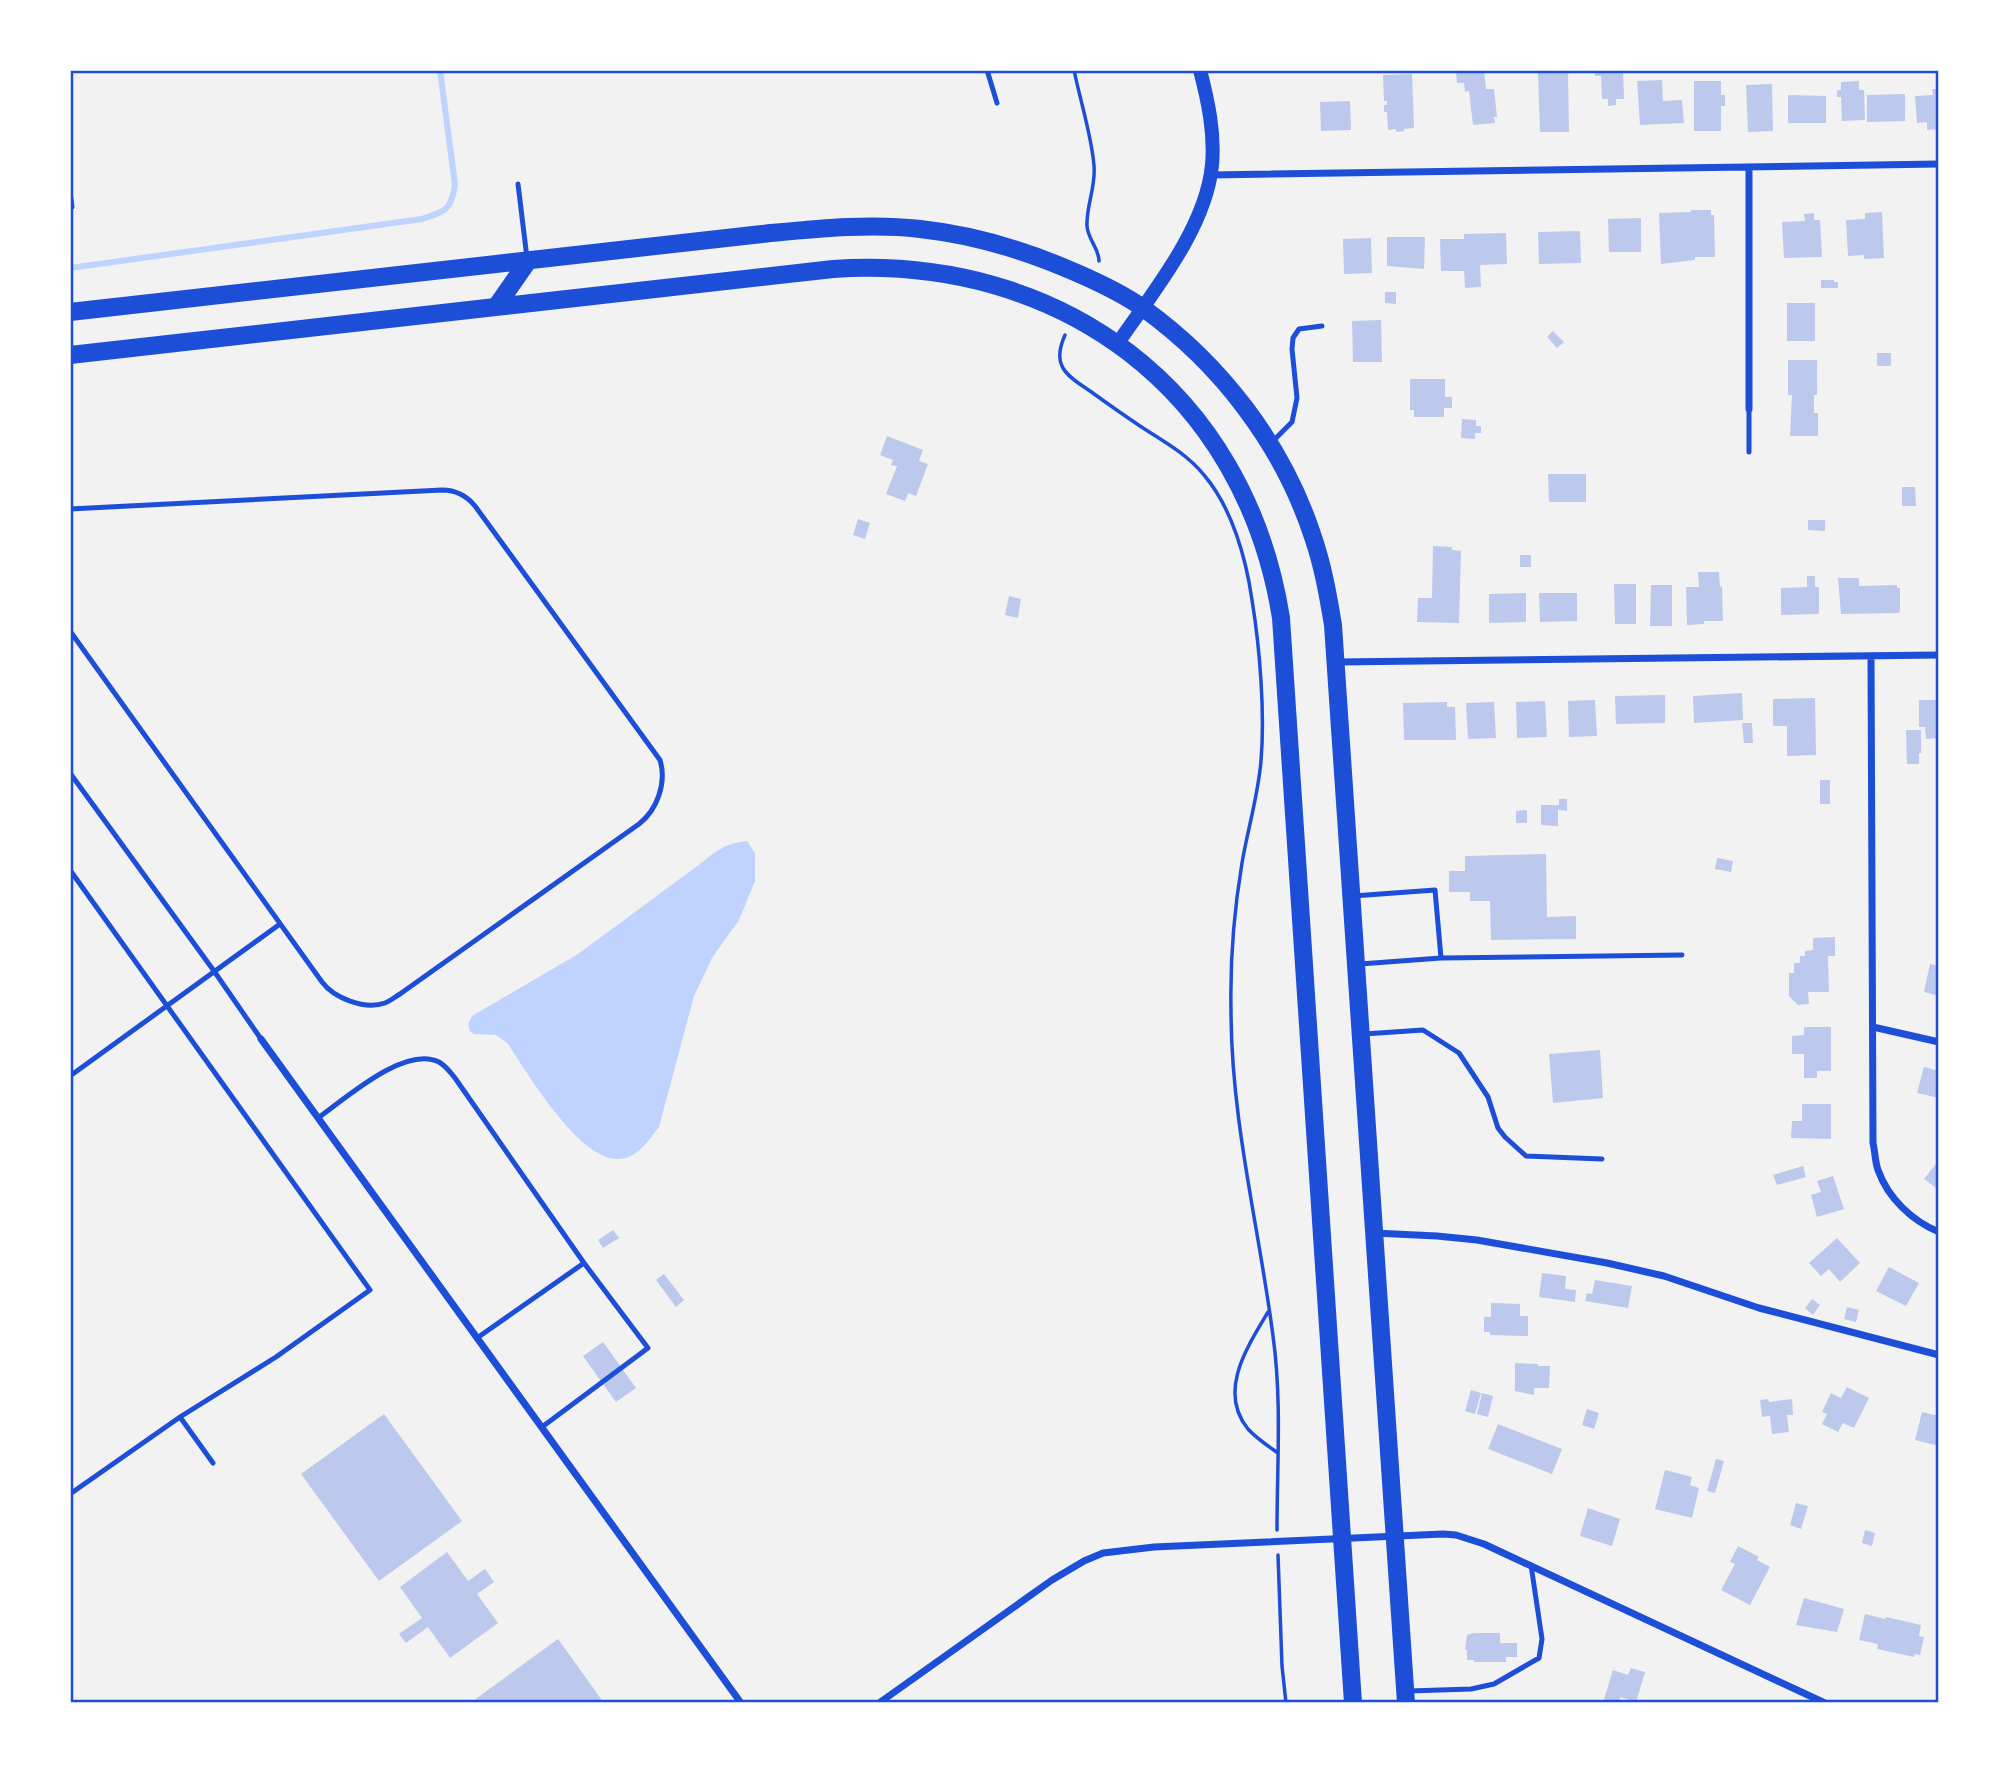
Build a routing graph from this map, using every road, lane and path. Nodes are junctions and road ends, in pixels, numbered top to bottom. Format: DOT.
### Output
graph roads {
  1 [pos="987,70"];
  2 [pos="1074,70"];
  3 [pos="1200,70"];
  4 [pos="997,103"];
  5 [pos="1939,164"];
  6 [pos="1749,167"];
  7 [pos="1210,175"];
  8 [pos="518,184"];
  9 [pos="70,191"];
  10 [pos="72,207"];
  11 [pos="528,261"];
  12 [pos="1099,267"];
  13 [pos="496,307"];
  14 [pos="1142,308"];
  15 [pos="70,312"];
  16 [pos="1322,326"];
  17 [pos="1068,328"];
  18 [pos="1118,343"];
  19 [pos="70,355"];
  20 [pos="1749,409"];
  21 [pos="1270,444"];
  22 [pos="1749,452"];
  23 [pos="70,509"];
  24 [pos="70,632"];
  25 [pos="1939,655"];
  26 [pos="1871,656"];
  27 [pos="1337,662"];
  28 [pos="70,773"];
  29 [pos="70,870"];
  30 [pos="1352,896"];
  31 [pos="280,924"];
  32 [pos="1682,955"];
  33 [pos="1441,958"];
  34 [pos="1357,964"];
  35 [pos="214,971"];
  36 [pos="168,1005"];
  37 [pos="1873,1027"];
  38 [pos="1361,1034"];
  39 [pos="261,1039"];
  40 [pos="1939,1042"];
  41 [pos="71,1074"];
  42 [pos="318,1118"];
  43 [pos="1602,1159"];
  44 [pos="1939,1232"];
  45 [pos="1374,1233"];
  46 [pos="584,1263"];
  47 [pos="1269,1310"];
  48 [pos="477,1338"];
  49 [pos="1939,1355"];
  50 [pos="180,1417"];
  51 [pos="542,1427"];
  52 [pos="1278,1453"];
  53 [pos="213,1463"];
  54 [pos="70,1494"];
  55 [pos="1278,1526"];
  56 [pos="1395,1536"];
  57 [pos="1342,1538"];
  58 [pos="1278,1555"];
  59 [pos="1531,1565"];
  60 [pos="1405,1697"];
  61 [pos="741,1703"];
  62 [pos="879,1703"];
  63 [pos="1286,1703"];
  64 [pos="1353,1703"];
  65 [pos="1825,1703"];
  1 -- 4 [label="lane"];
  2 -- 12 [label="path"];
  3 -- 7 [label="main road"];
  5 -- 6 [label="street"];
  6 -- 7 [label="street"];
  6 -- 20 [label="street"];
  7 -- 14 [label="main road"];
  8 -- 11 [label="lane"];
  9 -- 10 [label="lane"];
  11 -- 13 [label="main road"];
  11 -- 14 [label="main road"];
  11 -- 15 [label="main road"];
  13 -- 18 [label="main road"];
  13 -- 19 [label="main road"];
  14 -- 18 [label="main road"];
  14 -- 21 [label="main road"];
  16 -- 21 [label="lane"];
  17 -- 47 [label="path"];
  18 -- 57 [label="main road"];
  20 -- 22 [label="lane"];
  21 -- 27 [label="main road"];
  23 -- 31 [label="lane"];
  24 -- 31 [label="lane"];
  25 -- 26 [label="street"];
  26 -- 27 [label="street"];
  26 -- 37 [label="street"];
  27 -- 30 [label="main road"];
  28 -- 35 [label="lane"];
  29 -- 36 [label="lane"];
  30 -- 33 [label="lane"];
  30 -- 34 [label="main road"];
  31 -- 35 [label="lane"];
  32 -- 33 [label="lane"];
  33 -- 34 [label="lane"];
  34 -- 38 [label="main road"];
  35 -- 36 [label="lane"];
  35 -- 39 [label="lane"];
  36 -- 41 [label="lane"];
  36 -- 50 [label="lane"];
  37 -- 40 [label="street"];
  37 -- 44 [label="street"];
  38 -- 43 [label="lane"];
  38 -- 45 [label="main road"];
  39 -- 42 [label="street"];
  42 -- 46 [label="lane"];
  42 -- 48 [label="street"];
  45 -- 49 [label="street"];
  45 -- 56 [label="main road"];
  46 -- 48 [label="lane"];
  46 -- 51 [label="lane"];
  47 -- 52 [label="path"];
  47 -- 52 [label="path"];
  48 -- 51 [label="street"];
  50 -- 53 [label="lane"];
  50 -- 54 [label="lane"];
  51 -- 61 [label="street"];
  52 -- 55 [label="path"];
  56 -- 57 [label="street"];
  56 -- 59 [label="street"];
  56 -- 60 [label="main road"];
  57 -- 62 [label="street"];
  57 -- 64 [label="main road"];
  58 -- 63 [label="path"];
  59 -- 60 [label="lane"];
  59 -- 65 [label="street"];
}
